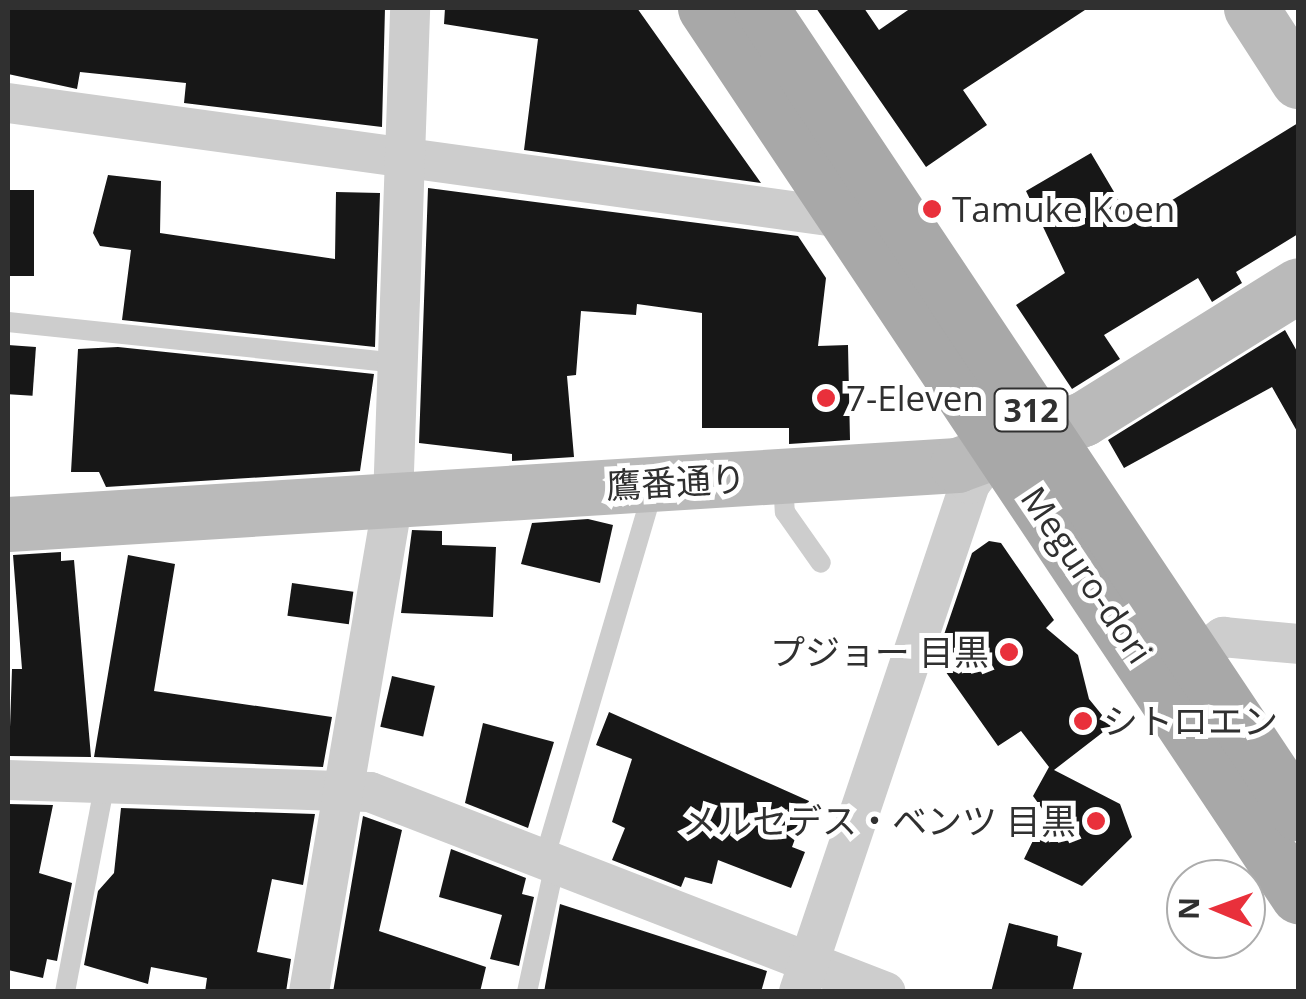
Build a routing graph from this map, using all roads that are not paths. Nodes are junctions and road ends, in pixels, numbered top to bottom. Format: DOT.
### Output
graph roads {
  1 [pos="410,8"];
  2 [pos="705,8"];
  3 [pos="761,8"];
  4 [pos="1251,8"];
  5 [pos="1298,81"];
  6 [pos="8,103"];
  7 [pos="402,156"];
  8 [pos="850,219"];
  9 [pos="1298,285"];
  10 [pos="8,322"];
  11 [pos="398,364"];
  12 [pos="1023,440"];
  13 [pos="783,476"];
  14 [pos="653,484"];
  15 [pos="393,500"];
  16 [pos="8,524"];
  17 [pos="821,563"];
  18 [pos="1298,644"];
  19 [pos="1196,658"];
  20 [pos="8,780"];
  21 [pos="105,783"];
  22 [pos="344,787"];
  23 [pos="1298,814"];
  24 [pos="550,862"];
  25 [pos="1298,896"];
  26 [pos="804,976"];
  27 [pos="66,992"];
  28 [pos="309,992"];
  29 [pos="527,992"];
  30 [pos="886,992"];
  1 -- 7 [label="street"];
  2 -- 8 [label="main road, Meguro-dori / 312"];
  3 -- 12 [label="main road, Meguro-dori / 312"];
  4 -- 5 [label="street"];
  6 -- 7 [label="street"];
  7 -- 8 [label="street"];
  7 -- 11 [label="street"];
  8 -- 12 [label="main road, Meguro-dori / 312"];
  9 -- 12 [label="street, 鷹番通り"];
  10 -- 11 [label="lane"];
  11 -- 15 [label="street"];
  12 -- 13 [label="street, 鷹番通り"];
  12 -- 19 [label="main road, Meguro-dori / 312"];
  12 -- 25 [label="main road, Meguro-dori / 312"];
  12 -- 26 [label="street"];
  13 -- 14 [label="street, 鷹番通り"];
  13 -- 17 [label="lane"];
  14 -- 15 [label="street, 鷹番通り"];
  14 -- 24 [label="lane"];
  15 -- 16 [label="street, 鷹番通り"];
  15 -- 22 [label="street"];
  18 -- 19 [label="street"];
  19 -- 23 [label="main road, Meguro-dori / 312"];
  20 -- 21 [label="street"];
  21 -- 22 [label="street"];
  21 -- 27 [label="lane"];
  22 -- 24 [label="street"];
  22 -- 28 [label="street"];
  24 -- 26 [label="street"];
  24 -- 29 [label="lane"];
  26 -- 30 [label="street"];
}
